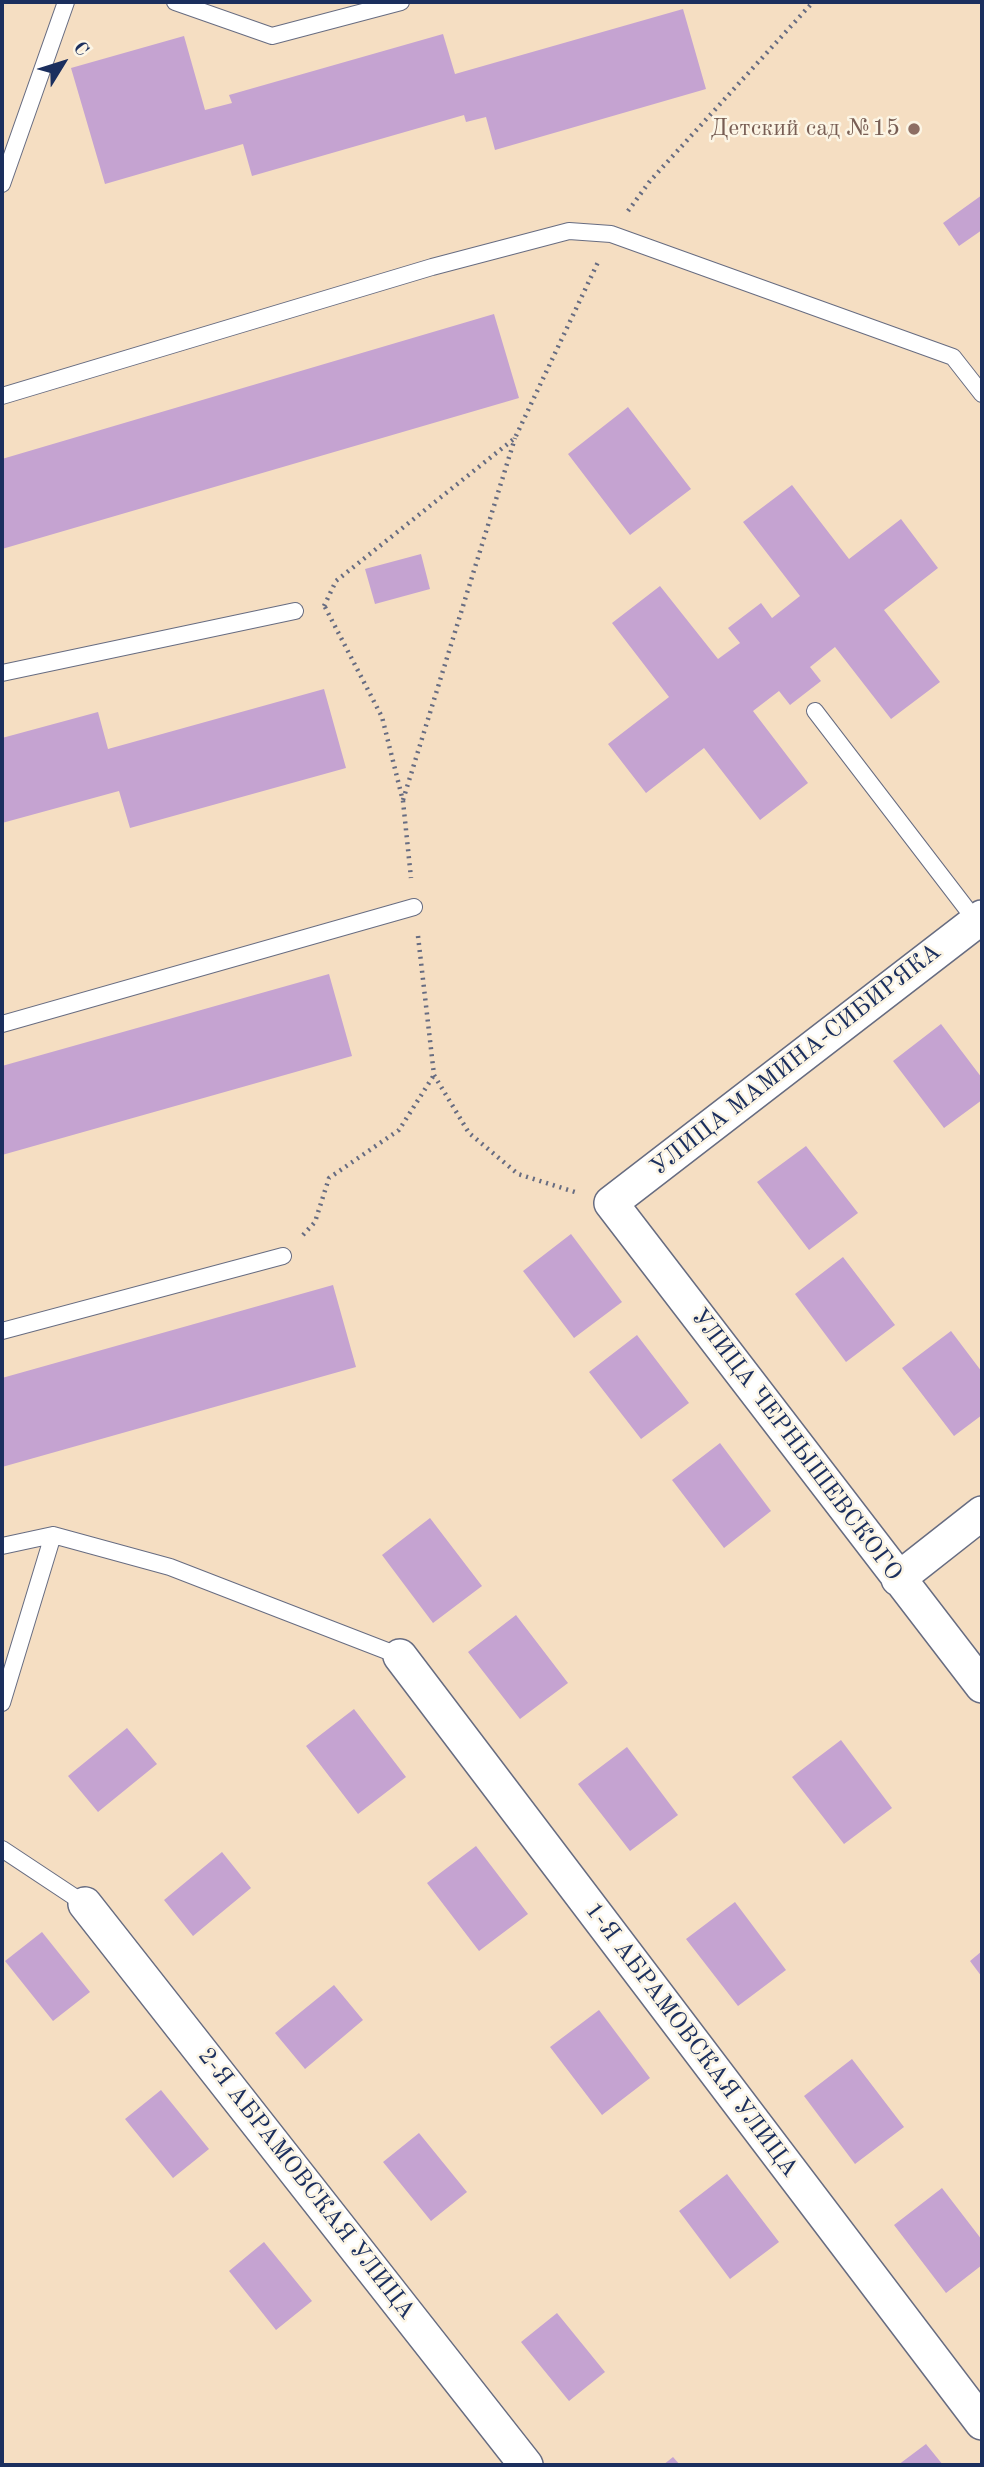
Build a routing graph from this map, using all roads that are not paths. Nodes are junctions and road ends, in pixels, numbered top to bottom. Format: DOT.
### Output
graph roads {
  1 [pos="66,2"];
  2 [pos="175,2"];
  3 [pos="401,2"];
  4 [pos="2,184"];
  5 [pos="982,394"];
  6 [pos="2,396"];
  7 [pos="295,611"];
  8 [pos="2,673"];
  9 [pos="815,711"];
  10 [pos="414,907"];
  11 [pos="979,919"];
  12 [pos="2,1024"];
  13 [pos="611,1203"];
  14 [pos="283,1256"];
  15 [pos="2,1331"];
  16 [pos="982,1513"];
  17 [pos="53,1535"];
  18 [pos="2,1546"];
  19 [pos="898,1579"];
  20 [pos="400,1656"];
  21 [pos="982,1686"];
  22 [pos="2,1703"];
  23 [pos="2,1849"];
  24 [pos="85,1904"];
  25 [pos="982,2423"];
  26 [pos="526,2465"];
  1 -- 4 [label="lane"];
  2 -- 3 [label="lane"];
  5 -- 6 [label="lane"];
  7 -- 8 [label="lane"];
  9 -- 11 [label="lane"];
  10 -- 12 [label="lane"];
  11 -- 13 [label="street, УЛИЦА МАМИНА-СИБИРЯКА"];
  13 -- 19 [label="street, УЛИЦА ЧЕРНЫШЕВСКОГО"];
  14 -- 15 [label="lane"];
  16 -- 19 [label="street"];
  17 -- 18 [label="lane"];
  17 -- 20 [label="lane"];
  17 -- 22 [label="lane"];
  19 -- 21 [label="street, УЛИЦА ЧЕРНЫШЕВСКОГО"];
  20 -- 25 [label="street, 1-Я АБРАМОВСКАЯ УЛИЦА"];
  23 -- 24 [label="lane"];
  24 -- 26 [label="street, 2-Я АБРАМОВСКАЯ УЛИЦА"];
}
